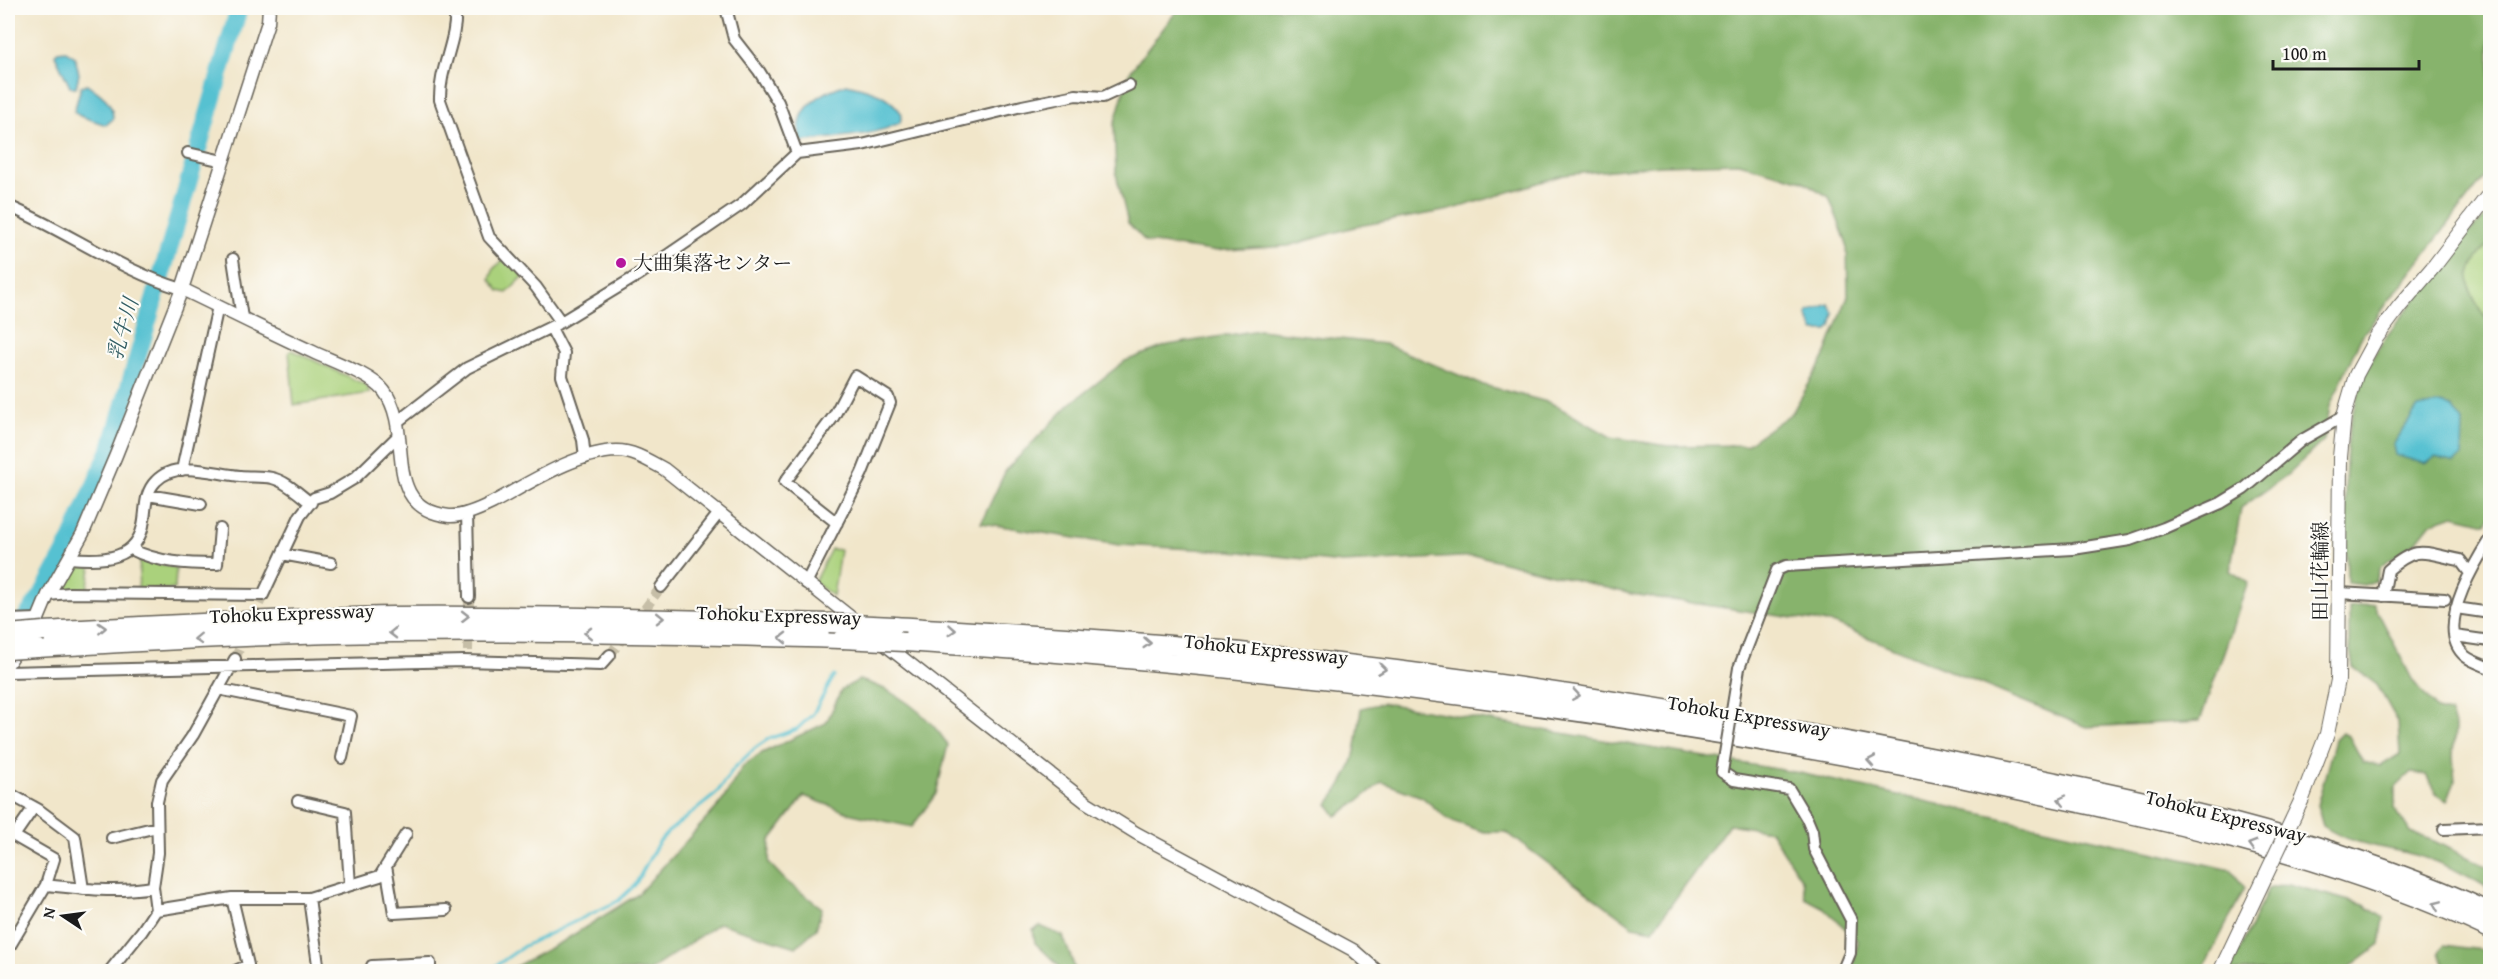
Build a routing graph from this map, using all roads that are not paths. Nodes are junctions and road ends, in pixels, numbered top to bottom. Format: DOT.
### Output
graph roads {
  1 [pos="269,8"];
  2 [pos="455,8"];
  3 [pos="726,8"];
  4 [pos="1130,85"];
  5 [pos="188,153"];
  6 [pos="797,153"];
  7 [pos="217,160"];
  8 [pos="2490,193"];
  9 [pos="8,206"];
  10 [pos="233,259"];
  11 [pos="176,287"];
  12 [pos="218,306"];
  13 [pos="242,318"];
  14 [pos="561,322"];
  15 [pos="551,328"];
  16 [pos="2344,416"];
  17 [pos="397,422"];
  18 [pos="398,436"];
  19 [pos="585,458"];
  20 [pos="182,470"];
  21 [pos="148,495"];
  22 [pos="311,503"];
  23 [pos="201,504"];
  24 [pos="466,513"];
  25 [pos="719,513"];
  26 [pos="837,523"];
  27 [pos="220,529"];
  28 [pos="2490,539"];
  29 [pos="131,549"];
  30 [pos="282,554"];
  31 [pos="69,558"];
  32 [pos="331,563"];
  33 [pos="2469,572"];
  34 [pos="806,583"];
  35 [pos="661,587"];
  36 [pos="2339,593"];
  37 [pos="48,595"];
  38 [pos="2383,596"];
  39 [pos="469,597"];
  40 [pos="2445,599"];
  41 [pos="2456,608"];
  42 [pos="2490,613"];
  43 [pos="8,620"];
  44 [pos="38,629"];
  45 [pos="8,634"];
  46 [pos="2455,636"];
  47 [pos="2490,641"];
  48 [pos="8,650"];
  49 [pos="610,655"];
  50 [pos="8,663"];
  51 [pos="232,663"];
  52 [pos="2490,668"];
  53 [pos="8,672"];
  54 [pos="218,689"];
  55 [pos="342,758"];
  56 [pos="8,793"];
  57 [pos="298,801"];
  58 [pos="34,807"];
  59 [pos="157,827"];
  60 [pos="2490,827"];
  61 [pos="2444,829"];
  62 [pos="406,834"];
  63 [pos="112,838"];
  64 [pos="386,866"];
  65 [pos="46,885"];
  66 [pos="350,885"];
  67 [pos="153,887"];
  68 [pos="83,889"];
  69 [pos="232,898"];
  70 [pos="309,898"];
  71 [pos="156,910"];
  72 [pos="446,910"];
  73 [pos="2490,912"];
  74 [pos="2490,929"];
  75 [pos="8,949"];
  76 [pos="109,972"];
  77 [pos="233,972"];
  78 [pos="319,972"];
  79 [pos="371,972"];
  80 [pos="430,972"];
  81 [pos="1378,972"];
  82 [pos="1842,972"];
  83 [pos="2220,972"];
  1 -- 7 [label="street"];
  2 -- 14 [label="street"];
  3 -- 6 [label="street"];
  4 -- 6 [label="street"];
  5 -- 7 [label="street"];
  6 -- 14 [label="street"];
  7 -- 11 [label="street"];
  8 -- 16 [label="main road, 田山花輪線"];
  9 -- 11 [label="street"];
  10 -- 13 [label="street"];
  11 -- 12 [label="street"];
  11 -- 31 [label="street"];
  12 -- 13 [label="street"];
  12 -- 20 [label="street"];
  13 -- 17 [label="street"];
  14 -- 15 [label="street"];
  15 -- 17 [label="street"];
  15 -- 19 [label="street"];
  16 -- 36 [label="main road, 田山花輪線"];
  16 -- 82 [label="street, bridge"];
  17 -- 18 [label="street"];
  18 -- 22 [label="street"];
  18 -- 24 [label="street"];
  19 -- 24 [label="street"];
  19 -- 25 [label="street"];
  20 -- 21 [label="street"];
  20 -- 22 [label="street"];
  21 -- 23 [label="street"];
  21 -- 29 [label="street"];
  22 -- 30 [label="street"];
  24 -- 39 [label="street"];
  25 -- 34 [label="street"];
  25 -- 35 [label="street"];
  26 -- 26 [label="street"];
  26 -- 34 [label="street"];
  27 -- 29 [label="street"];
  28 -- 33 [label="street"];
  29 -- 31 [label="street"];
  30 -- 32 [label="street"];
  30 -- 37 [label="street"];
  31 -- 37 [label="street"];
  33 -- 38 [label="street"];
  33 -- 41 [label="street"];
  34 -- 81 [label="street"];
  36 -- 38 [label="street"];
  36 -- 83 [label="main road, 田山花輪線, bridge"];
  37 -- 44 [label="street"];
  38 -- 40 [label="street"];
  41 -- 42 [label="street"];
  41 -- 46 [label="street"];
  43 -- 44 [label="street"];
  44 -- 45 [label="highway, Tohoku Expressway, bridge"];
  44 -- 48 [label="highway, Tohoku Expressway, bridge"];
  44 -- 50 [label="street"];
  44 -- 73 [label="highway, Tohoku Expressway, one-way, bridge"];
  74 -- 44 [label="highway, Tohoku Expressway, one-way, bridge"];
  46 -- 47 [label="street"];
  46 -- 52 [label="street"];
  49 -- 51 [label="street"];
  51 -- 53 [label="street"];
  51 -- 54 [label="street"];
  54 -- 55 [label="street"];
  54 -- 59 [label="street"];
  56 -- 58 [label="street"];
  57 -- 66 [label="street"];
  58 -- 65 [label="street"];
  58 -- 68 [label="street"];
  59 -- 63 [label="street"];
  59 -- 67 [label="street"];
  60 -- 61 [label="street"];
  62 -- 64 [label="street"];
  64 -- 66 [label="street"];
  64 -- 72 [label="street"];
  65 -- 68 [label="street"];
  65 -- 75 [label="street"];
  66 -- 70 [label="street"];
  67 -- 68 [label="street"];
  67 -- 71 [label="street"];
  69 -- 70 [label="street"];
  69 -- 71 [label="street"];
  69 -- 77 [label="street"];
  70 -- 78 [label="street"];
  71 -- 76 [label="street"];
  79 -- 80 [label="street"];
}
